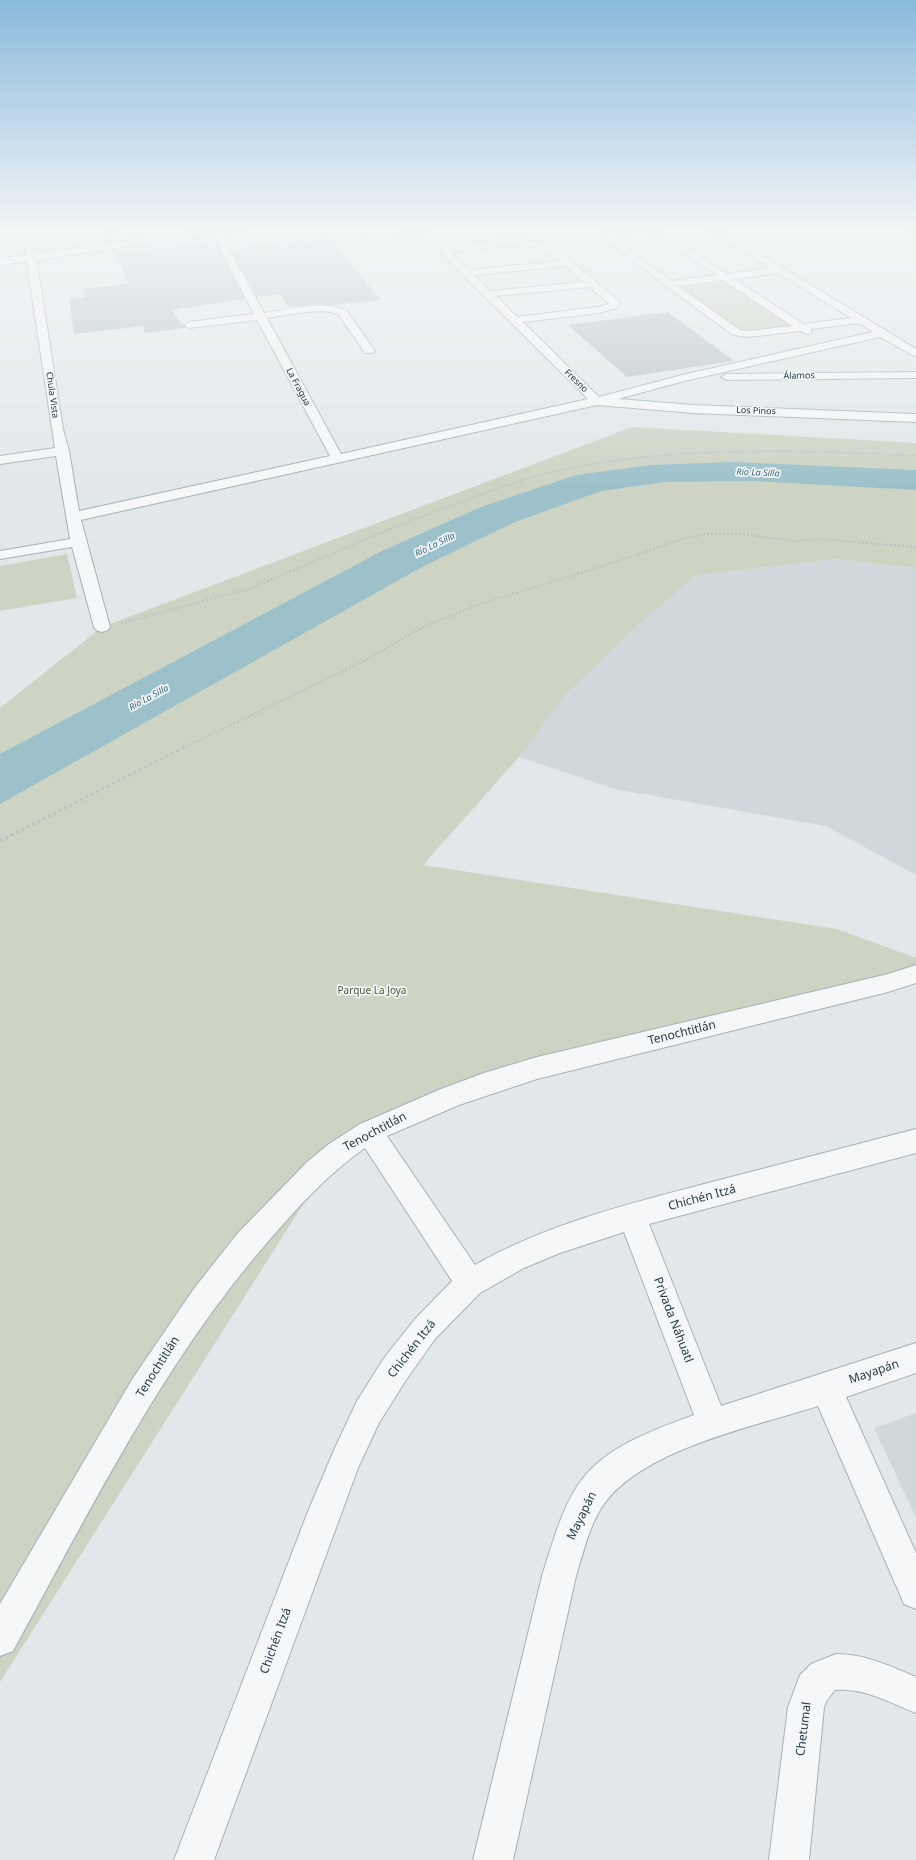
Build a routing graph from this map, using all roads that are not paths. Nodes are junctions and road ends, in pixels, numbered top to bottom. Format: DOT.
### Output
graph roads {
  1 [pos="40,314"];
  2 [pos="278,314"];
  3 [pos="343,314"];
  4 [pos="508,314"];
  5 [pos="567,314"];
  6 [pos="710,314"];
  7 [pos="780,314"];
  8 [pos="852,314"];
  9 [pos="260,316"];
  10 [pos="514,320"];
  11 [pos="862,320"];
  12 [pos="189,325"];
  13 [pos="801,328"];
  14 [pos="882,333"];
  15 [pos="828,345"];
  16 [pos="369,351"];
  17 [pos="916,354"];
  18 [pos="916,375"];
  19 [pos="682,378"];
  20 [pos="597,401"];
  21 [pos="916,418"];
  22 [pos="63,451"];
  23 [pos="336,458"];
  24 [pos="0,460"];
  25 [pos="73,517"];
  26 [pos="78,542"];
  27 [pos="0,554"];
  28 [pos="102,627"];
  29 [pos="916,974"];
  30 [pos="369,1132"];
  31 [pos="916,1141"];
  32 [pos="632,1216"];
  33 [pos="470,1283"];
  34 [pos="916,1358"];
  35 [pos="826,1388"];
  36 [pos="713,1424"];
  37 [pos="916,1592"];
  38 [pos="0,1638"];
  39 [pos="916,1695"];
  40 [pos="194,1860"];
  41 [pos="493,1860"];
  42 [pos="789,1860"];
  1 -- 22 [label="street, Chula Vista"];
  2 -- 9 [label="street"];
  3 -- 16 [label="street"];
  4 -- 10 [label="street, Fresno"];
  5 -- 10 [label="street"];
  6 -- 13 [label="street"];
  7 -- 13 [label="street"];
  8 -- 11 [label="street"];
  9 -- 12 [label="street"];
  9 -- 23 [label="street, La Fragua"];
  10 -- 20 [label="street, Fresno"];
  11 -- 13 [label="street"];
  11 -- 14 [label="street"];
  13 -- 15 [label="street"];
  14 -- 15 [label="street"];
  14 -- 17 [label="street"];
  15 -- 19 [label="street"];
  18 -- 19 [label="street, Álamos"];
  19 -- 20 [label="street"];
  20 -- 21 [label="street, Los Pinos"];
  20 -- 23 [label="street"];
  22 -- 24 [label="street"];
  22 -- 25 [label="street, Chula Vista"];
  23 -- 25 [label="street"];
  25 -- 26 [label="street"];
  26 -- 27 [label="street"];
  26 -- 28 [label="street"];
  29 -- 30 [label="street, Tenochtitlán"];
  30 -- 33 [label="street"];
  30 -- 38 [label="street, Tenochtitlán"];
  31 -- 32 [label="street, Chichén Itzá"];
  32 -- 33 [label="street, Chichén Itzá"];
  32 -- 36 [label="street, Privada Náhuatl"];
  33 -- 40 [label="street, Chichén Itzá"];
  34 -- 35 [label="street, Mayapán"];
  35 -- 36 [label="street, Mayapán"];
  35 -- 37 [label="street"];
  36 -- 41 [label="street, Mayapán"];
  39 -- 42 [label="street, Chetumal"];
}
